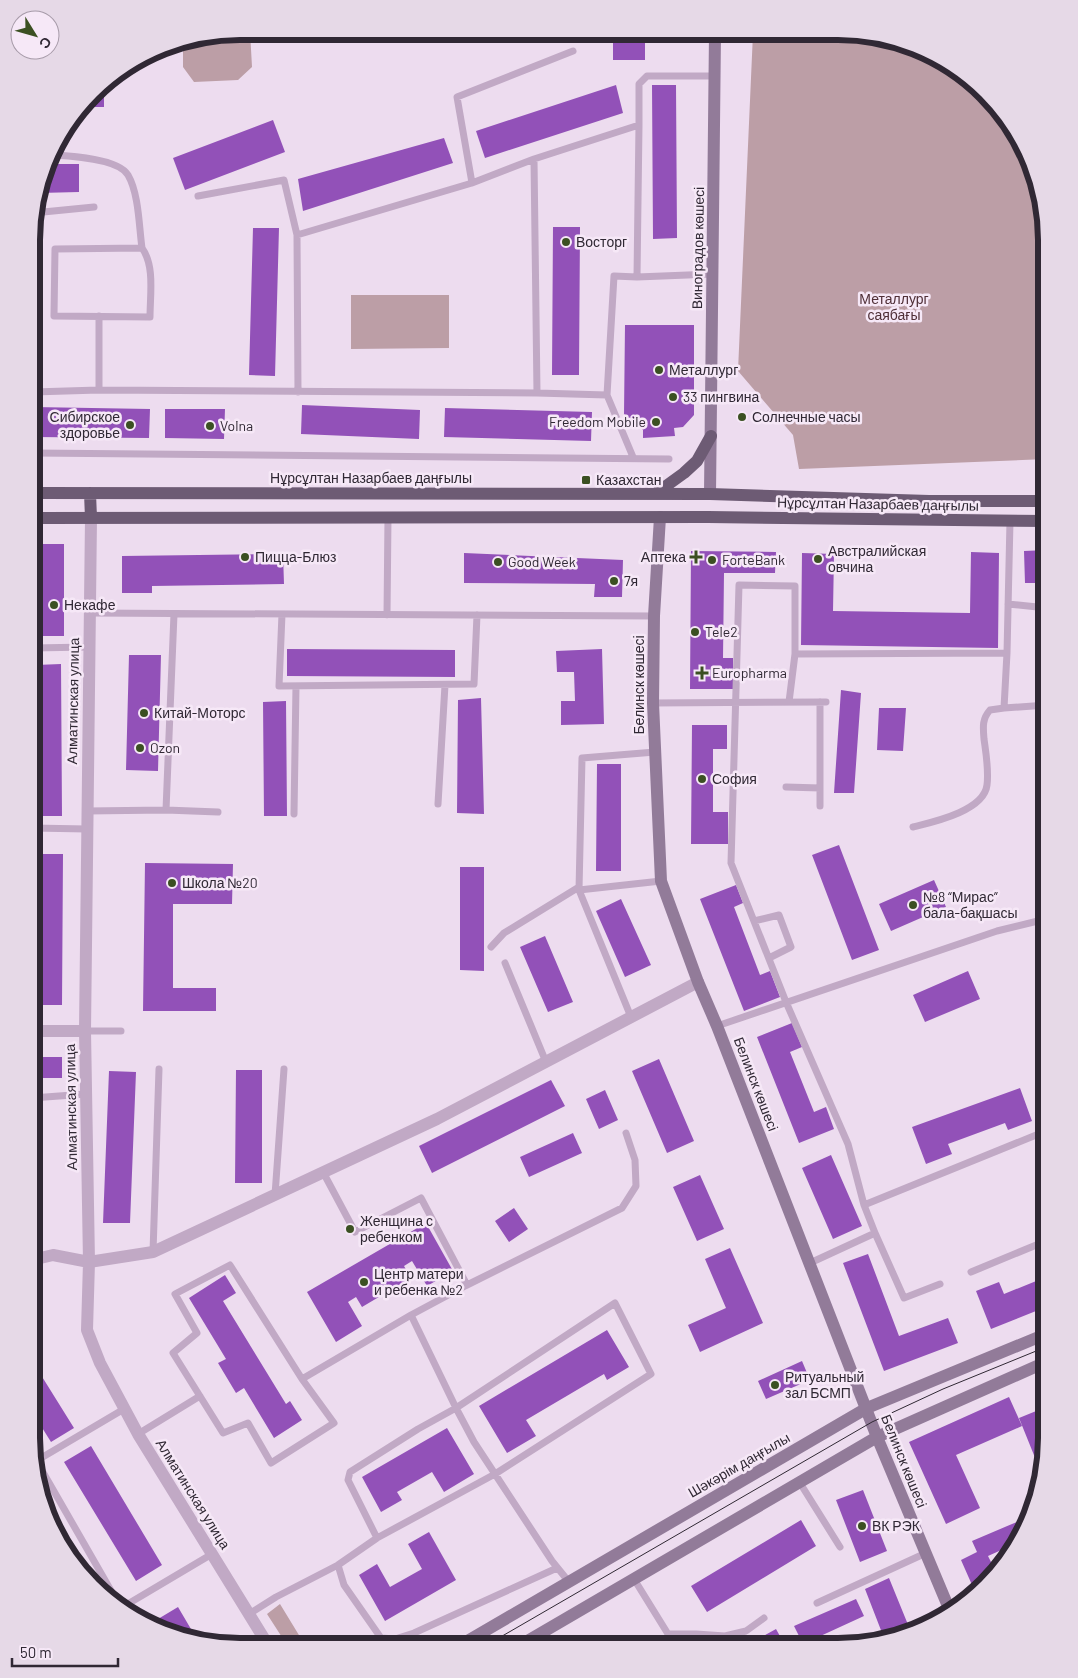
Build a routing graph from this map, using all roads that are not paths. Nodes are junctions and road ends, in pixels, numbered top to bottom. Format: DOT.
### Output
graph roads {
  1 [pos="715,40"];
  2 [pos="573,51"];
  3 [pos="715,76"];
  4 [pos="639,124"];
  5 [pos="59,155"];
  6 [pos="534,159"];
  7 [pos="472,183"];
  8 [pos="198,196"];
  9 [pos="94,207"];
  10 [pos="42,212"];
  11 [pos="297,235"];
  12 [pos="142,248"];
  13 [pos="713,274"];
  14 [pos="637,276"];
  15 [pos="99,316"];
  16 [pos="98,390"];
  17 [pos="40,392"];
  18 [pos="298,392"];
  19 [pos="537,393"];
  20 [pos="607,395"];
  21 [pos="711,436"];
  22 [pos="40,453"];
  23 [pos="633,457"];
  24 [pos="669,459"];
  25 [pos="40,493"];
  26 [pos="90,493"];
  27 [pos="657,494"];
  28 [pos="710,494"];
  29 [pos="1038,502"];
  30 [pos="660,516"];
  31 [pos="388,517"];
  32 [pos="708,517"];
  33 [pos="40,518"];
  34 [pos="91,518"];
  35 [pos="1010,521"];
  36 [pos="1038,522"];
  37 [pos="1008,604"];
  38 [pos="1038,607"];
  39 [pos="90,613"];
  40 [pos="174,614"];
  41 [pos="282,614"];
  42 [pos="387,614"];
  43 [pos="476,615"];
  44 [pos="654,616"];
  45 [pos="89,647"];
  46 [pos="40,648"];
  47 [pos="1007,653"];
  48 [pos="795,654"];
  49 [pos="445,685"];
  50 [pos="296,686"];
  51 [pos="789,702"];
  52 [pos="653,703"];
  53 [pos="736,703"];
  54 [pos="1038,706"];
  55 [pos="1004,708"];
  56 [pos="655,752"];
  57 [pos="786,787"];
  58 [pos="820,788"];
  59 [pos="438,804"];
  60 [pos="820,806"];
  61 [pos="166,810"];
  62 [pos="87,811"];
  63 [pos="218,812"];
  64 [pos="294,814"];
  65 [pos="40,828"];
  66 [pos="87,828"];
  67 [pos="913,828"];
  68 [pos="661,881"];
  69 [pos="579,888"];
  70 [pos="754,921"];
  71 [pos="1038,921"];
  72 [pos="491,947"];
  73 [pos="769,958"];
  74 [pos="505,963"];
  75 [pos="698,982"];
  76 [pos="786,1002"];
  77 [pos="631,1017"];
  78 [pos="717,1026"];
  79 [pos="40,1031"];
  80 [pos="85,1031"];
  81 [pos="121,1031"];
  82 [pos="546,1062"];
  83 [pos="159,1069"];
  84 [pos="284,1069"];
  85 [pos="86,1094"];
  86 [pos="40,1097"];
  87 [pos="626,1133"];
  88 [pos="1038,1133"];
  89 [pos="323,1172"];
  90 [pos="275,1195"];
  91 [pos="864,1205"];
  92 [pos="875,1234"];
  93 [pos="1038,1244"];
  94 [pos="153,1252"];
  95 [pos="40,1258"];
  96 [pos="89,1262"];
  97 [pos="810,1262"];
  98 [pos="971,1272"];
  99 [pos="940,1284"];
  100 [pos="467,1285"];
  101 [pos="411,1315"];
  102 [pos="1038,1337"];
  103 [pos="1038,1366"];
  104 [pos="302,1379"];
  105 [pos="200,1396"];
  106 [pos="456,1408"];
  107 [pos="867,1408"];
  108 [pos="124,1409"];
  109 [pos="138,1434"];
  110 [pos="878,1437"];
  111 [pos="41,1458"];
  112 [pos="44,1474"];
  113 [pos="495,1474"];
  114 [pos="800,1483"];
  115 [pos="377,1538"];
  116 [pos="840,1547"];
  117 [pos="926,1553"];
  118 [pos="212,1554"];
  119 [pos="338,1565"];
  120 [pos="557,1568"];
  121 [pos="634,1579"];
  122 [pos="568,1582"];
  123 [pos="111,1591"];
  124 [pos="818,1603"];
  125 [pos="128,1604"];
  126 [pos="947,1605"];
  127 [pos="249,1614"];
  128 [pos="764,1618"];
  129 [pos="668,1634"];
  130 [pos="264,1638"];
  131 [pos="380,1638"];
  132 [pos="398,1638"];
  133 [pos="473,1638"];
  134 [pos="533,1638"];
  135 [pos="669,1638"];
  1 -- 3 [label="main road, Виноградов көшесі"];
  2 -- 7 [label="lane"];
  3 -- 4 [label="lane"];
  3 -- 13 [label="main road, Виноградов көшесі"];
  4 -- 6 [label="lane"];
  4 -- 14 [label="lane"];
  5 -- 12 [label="lane"];
  6 -- 7 [label="lane"];
  6 -- 19 [label="lane"];
  7 -- 11 [label="lane"];
  8 -- 11 [label="lane"];
  9 -- 10 [label="lane"];
  11 -- 18 [label="lane"];
  12 -- 15 [label="lane"];
  12 -- 15 [label="lane"];
  13 -- 14 [label="lane"];
  13 -- 21 [label="main road, Виноградов көшесі"];
  14 -- 20 [label="lane"];
  15 -- 16 [label="lane"];
  16 -- 17 [label="lane"];
  16 -- 18 [label="lane"];
  18 -- 19 [label="lane"];
  19 -- 20 [label="lane"];
  20 -- 23 [label="lane"];
  21 -- 27 [label="main road"];
  21 -- 28 [label="main road, Виноградов көшесі"];
  22 -- 23 [label="lane"];
  23 -- 24 [label="lane"];
  25 -- 26 [label="main road, Нұрсұлтан Назарбаев даңғылы"];
  26 -- 27 [label="main road, Нұрсұлтан Назарбаев даңғылы"];
  26 -- 34 [label="main road"];
  27 -- 28 [label="main road, Нұрсұлтан Назарбаев даңғылы"];
  27 -- 30 [label="main road"];
  28 -- 29 [label="main road, Нұрсұлтан Назарбаев даңғылы"];
  28 -- 32 [label="main road"];
  30 -- 31 [label="main road, Нұрсұлтан Назарбаев даңғылы"];
  30 -- 32 [label="main road, Нұрсұлтан Назарбаев даңғылы"];
  30 -- 44 [label="main road, Белинск көшесі"];
  31 -- 34 [label="main road, Нұрсұлтан Назарбаев даңғылы"];
  31 -- 42 [label="lane"];
  32 -- 35 [label="main road, Нұрсұлтан Назарбаев даңғылы"];
  33 -- 34 [label="main road, Нұрсұлтан Назарбаев даңғылы"];
  34 -- 39 [label="street, Алматинская улица"];
  35 -- 36 [label="main road, Нұрсұлтан Назарбаев даңғылы"];
  35 -- 37 [label="lane"];
  37 -- 38 [label="lane"];
  37 -- 47 [label="lane"];
  39 -- 40 [label="lane"];
  39 -- 45 [label="street, Алматинская улица"];
  40 -- 41 [label="lane"];
  40 -- 61 [label="lane"];
  41 -- 42 [label="lane"];
  41 -- 50 [label="lane"];
  42 -- 43 [label="lane"];
  43 -- 44 [label="lane"];
  43 -- 49 [label="lane"];
  44 -- 52 [label="main road, Белинск көшесі"];
  45 -- 46 [label="lane"];
  45 -- 62 [label="street, Алматинская улица"];
  47 -- 48 [label="lane"];
  47 -- 55 [label="lane"];
  48 -- 51 [label="lane"];
  48 -- 53 [label="lane"];
  49 -- 50 [label="lane"];
  49 -- 59 [label="lane"];
  50 -- 64 [label="lane"];
  51 -- 53 [label="lane"];
  51 -- 58 [label="lane"];
  52 -- 53 [label="lane"];
  52 -- 56 [label="main road, Белинск көшесі"];
  53 -- 70 [label="lane"];
  54 -- 55 [label="lane"];
  55 -- 67 [label="lane"];
  56 -- 68 [label="main road, Белинск көшесі"];
  56 -- 69 [label="lane"];
  57 -- 58 [label="lane"];
  58 -- 60 [label="lane"];
  61 -- 62 [label="lane"];
  61 -- 63 [label="lane"];
  62 -- 66 [label="street, Алматинская улица"];
  65 -- 66 [label="lane"];
  66 -- 80 [label="street, Алматинская улица"];
  68 -- 69 [label="lane"];
  68 -- 75 [label="main road, Белинск көшесі"];
  69 -- 72 [label="lane"];
  69 -- 77 [label="lane"];
  70 -- 73 [label="lane"];
  70 -- 73 [label="lane"];
  71 -- 76 [label="lane"];
  73 -- 76 [label="lane"];
  74 -- 82 [label="lane"];
  75 -- 77 [label="street"];
  75 -- 78 [label="main road, Белинск көшесі"];
  76 -- 78 [label="lane"];
  76 -- 91 [label="lane"];
  77 -- 82 [label="street"];
  78 -- 97 [label="main road, Белинск көшесі"];
  79 -- 80 [label="street"];
  80 -- 81 [label="lane"];
  80 -- 85 [label="street, Алматинская улица"];
  82 -- 89 [label="street"];
  83 -- 94 [label="lane"];
  84 -- 90 [label="lane"];
  85 -- 86 [label="lane"];
  85 -- 96 [label="street, Алматинская улица"];
  87 -- 100 [label="lane"];
  88 -- 91 [label="lane"];
  89 -- 90 [label="street"];
  89 -- 100 [label="lane"];
  90 -- 94 [label="street"];
  91 -- 92 [label="lane"];
  92 -- 97 [label="lane"];
  92 -- 99 [label="lane"];
  93 -- 98 [label="lane"];
  94 -- 96 [label="street"];
  95 -- 96 [label="street"];
  96 -- 108 [label="street, Алматинская улица"];
  97 -- 107 [label="main road, Белинск көшесі"];
  100 -- 101 [label="lane"];
  101 -- 104 [label="lane"];
  101 -- 106 [label="lane"];
  102 -- 107 [label="main road, Шәкәрім даңғылы"];
  103 -- 110 [label="main road"];
  104 -- 105 [label="lane"];
  104 -- 105 [label="lane"];
  105 -- 109 [label="lane"];
  106 -- 113 [label="lane"];
  106 -- 113 [label="lane"];
  106 -- 115 [label="lane"];
  107 -- 110 [label="main road, Белинск көшесі"];
  107 -- 122 [label="main road, Шәкәрім даңғылы"];
  108 -- 109 [label="street, Алматинская улица"];
  108 -- 111 [label="lane"];
  109 -- 118 [label="street, Алматинская улица"];
  110 -- 114 [label="main road"];
  110 -- 117 [label="main road, Белинск көшесі"];
  112 -- 123 [label="lane"];
  113 -- 115 [label="lane"];
  113 -- 120 [label="lane"];
  114 -- 116 [label="lane"];
  114 -- 121 [label="main road"];
  115 -- 119 [label="lane"];
  117 -- 124 [label="lane"];
  117 -- 126 [label="main road, Белинск көшесі"];
  118 -- 125 [label="lane"];
  118 -- 127 [label="street, Алматинская улица"];
  119 -- 127 [label="lane"];
  119 -- 131 [label="lane"];
  120 -- 122 [label="lane"];
  120 -- 132 [label="lane"];
  121 -- 129 [label="lane"];
  121 -- 134 [label="main road"];
  122 -- 133 [label="main road, Шәкәрім даңғылы"];
  127 -- 130 [label="street, Алматинская улица"];
  128 -- 129 [label="lane"];
  129 -- 135 [label="lane"];
}
